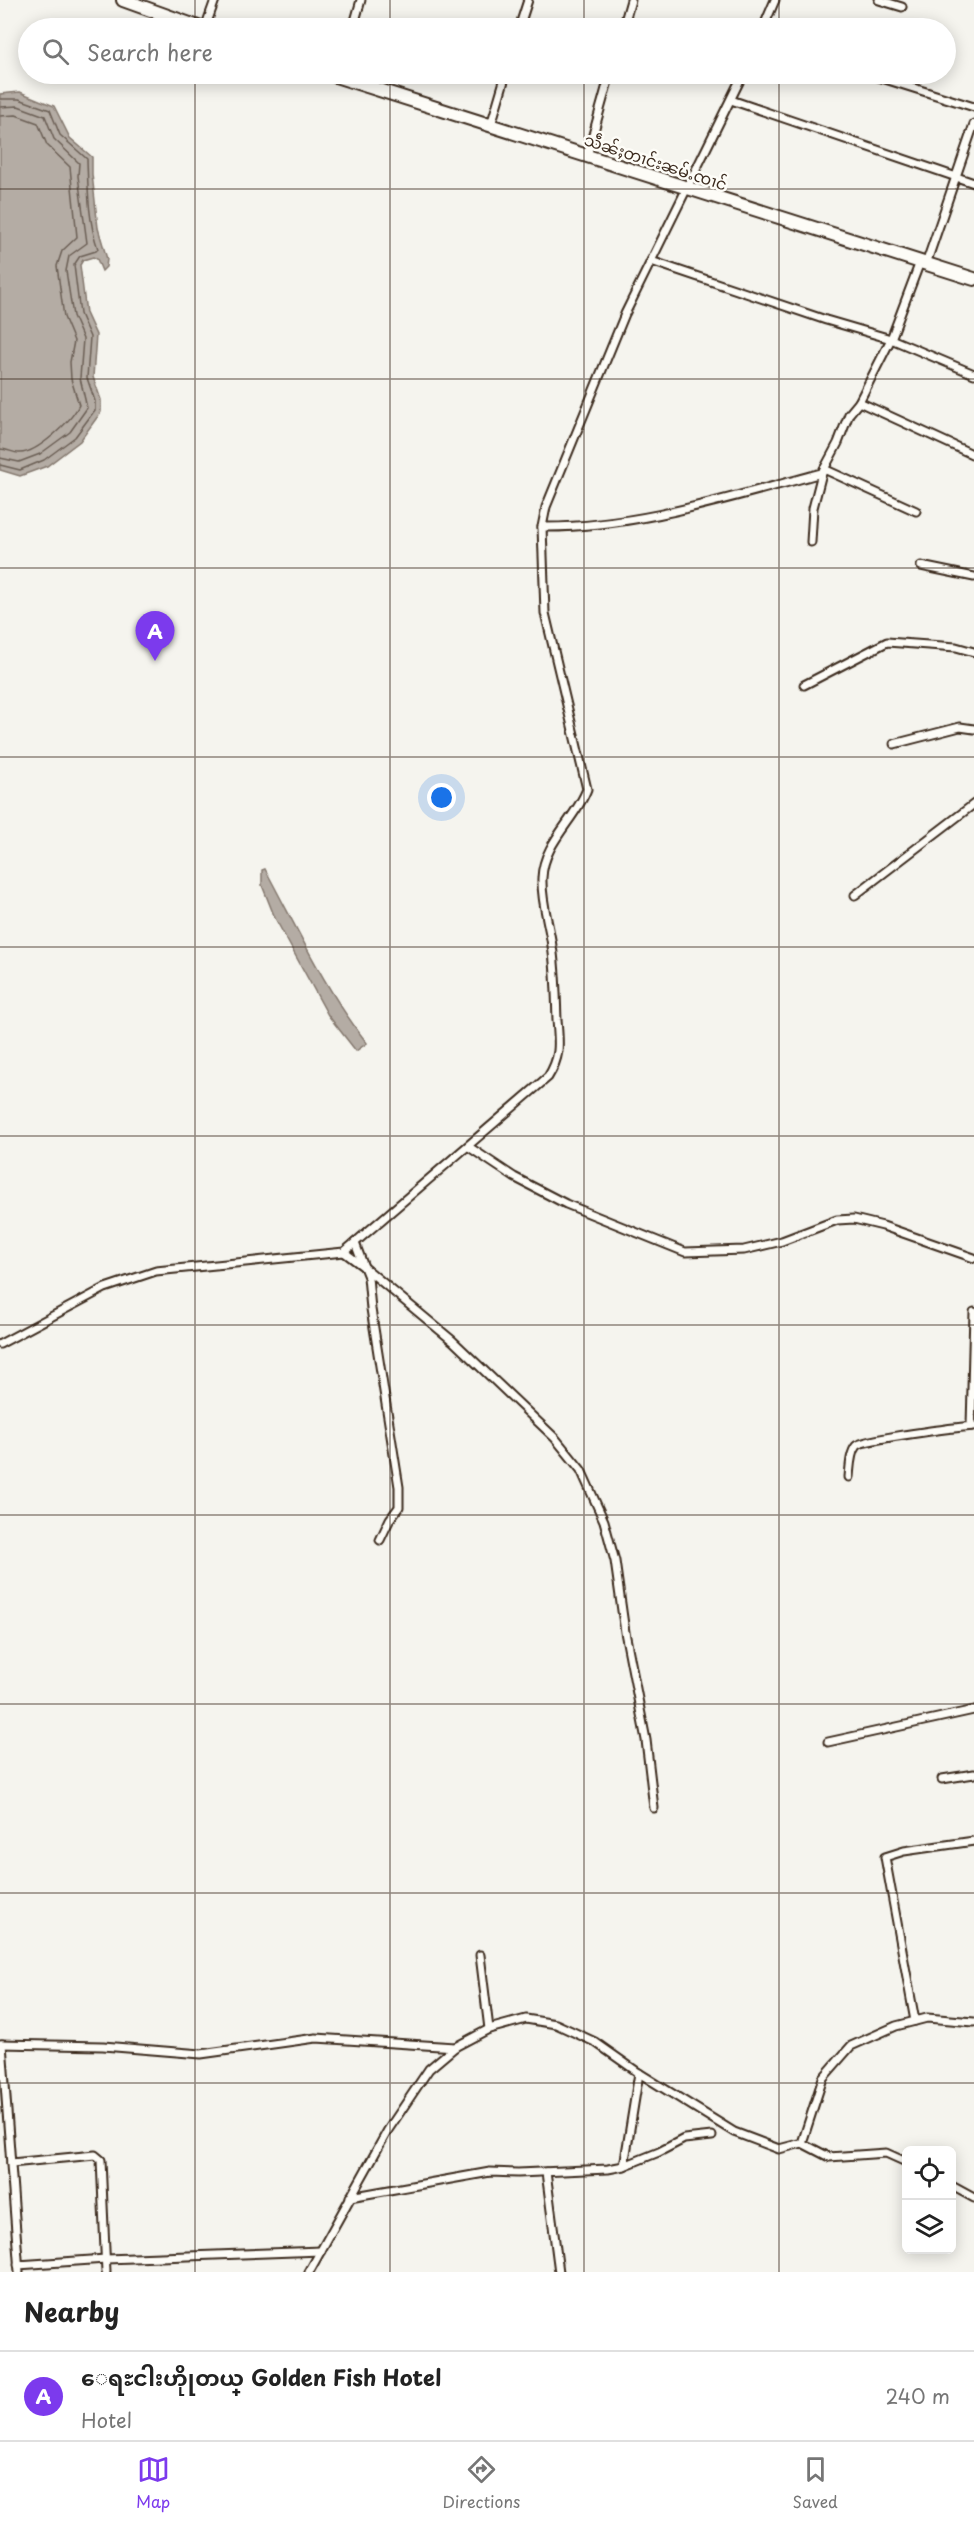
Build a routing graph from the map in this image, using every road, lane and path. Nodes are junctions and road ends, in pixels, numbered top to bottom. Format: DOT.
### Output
graph roads {
  1 [pos="123,0"];
  2 [pos="215,0"];
  3 [pos="360,0"];
  4 [pos="528,0"];
  5 [pos="631,0"];
  6 [pos="775,0"];
  7 [pos="879,0"];
  8 [pos="902,7"];
  9 [pos="174,18"];
  10 [pos="207,18"];
  11 [pos="356,18"];
  12 [pos="522,18"];
  13 [pos="626,18"];
  14 [pos="767,18"];
  15 [pos="364,84"];
  16 [pos="503,84"];
  17 [pos="607,84"];
  18 [pos="738,84"];
  19 [pos="901,84"];
  20 [pos="731,100"];
  21 [pos="974,107"];
  22 [pos="974,124"];
  23 [pos="490,125"];
  24 [pos="587,156"];
  25 [pos="955,177"];
  26 [pos="974,183"];
  27 [pos="687,188"];
  28 [pos="651,261"];
  29 [pos="923,263"];
  30 [pos="974,279"];
  31 [pos="891,339"];
  32 [pos="974,374"];
  33 [pos="859,402"];
  34 [pos="974,455"];
  35 [pos="823,471"];
  36 [pos="916,511"];
  37 [pos="542,527"];
  38 [pos="811,542"];
  39 [pos="921,566"];
  40 [pos="974,577"];
  41 [pos="974,652"];
  42 [pos="804,685"];
  43 [pos="974,729"];
  44 [pos="894,744"];
  45 [pos="974,804"];
  46 [pos="855,895"];
  47 [pos="469,1148"];
  48 [pos="355,1243"];
  49 [pos="345,1252"];
  50 [pos="974,1258"];
  51 [pos="364,1267"];
  52 [pos="974,1312"];
  53 [pos="0,1344"];
  54 [pos="973,1426"];
  55 [pos="849,1477"];
  56 [pos="380,1540"];
  57 [pos="974,1710"];
  58 [pos="828,1742"];
  59 [pos="974,1774"];
  60 [pos="942,1779"];
  61 [pos="654,1808"];
  62 [pos="974,1841"];
  63 [pos="480,1955"];
  64 [pos="915,2021"];
  65 [pos="974,2022"];
  66 [pos="489,2029"];
  67 [pos="1,2044"];
  68 [pos="455,2047"];
  69 [pos="639,2073"];
  70 [pos="712,2136"];
  71 [pos="802,2143"];
  72 [pos="902,2160"];
  73 [pos="11,2163"];
  74 [pos="624,2166"];
  75 [pos="546,2172"];
  76 [pos="956,2189"];
  77 [pos="350,2198"];
  78 [pos="974,2198"];
  79 [pos="321,2251"];
  80 [pos="106,2259"];
  81 [pos="19,2269"];
  82 [pos="106,2272"];
  83 [pos="309,2272"];
  84 [pos="560,2272"];
  1 -- 9 [label="highway"];
  2 -- 10 [label="street"];
  3 -- 11 [label="street"];
  4 -- 12 [label="street"];
  5 -- 13 [label="street"];
  6 -- 14 [label="street"];
  7 -- 8 [label="street"];
  15 -- 23 [label="highway, သဵၼ်ႈတၢင်းၼမ်ႉၸၢင်"];
  16 -- 23 [label="street"];
  17 -- 24 [label="street"];
  18 -- 20 [label="street"];
  19 -- 21 [label="street"];
  20 -- 25 [label="street"];
  20 -- 27 [label="street"];
  22 -- 25 [label="street"];
  23 -- 24 [label="highway, သဵၼ်ႈတၢင်းၼမ်ႉၸၢင်"];
  24 -- 27 [label="highway, သဵၼ်ႈတၢင်းၼမ်ႉၸၢင်"];
  25 -- 26 [label="street"];
  25 -- 29 [label="street"];
  27 -- 28 [label="street"];
  27 -- 29 [label="highway, သဵၼ်ႈတၢင်းၼမ်ႉၸၢင်"];
  28 -- 31 [label="street"];
  28 -- 37 [label="street"];
  29 -- 30 [label="highway, သဵၼ်ႈတၢင်းၼမ်ႉၸၢင်"];
  29 -- 31 [label="street"];
  31 -- 32 [label="street"];
  31 -- 33 [label="street"];
  33 -- 34 [label="street"];
  33 -- 35 [label="street"];
  35 -- 36 [label="street"];
  35 -- 37 [label="street"];
  35 -- 38 [label="street"];
  37 -- 47 [label="street"];
  39 -- 40 [label="street"];
  41 -- 42 [label="street"];
  43 -- 44 [label="street"];
  45 -- 46 [label="street"];
  47 -- 48 [label="street"];
  47 -- 50 [label="street"];
  48 -- 49 [label="street"];
  48 -- 51 [label="street"];
  49 -- 51 [label="street"];
  49 -- 53 [label="street"];
  51 -- 56 [label="street"];
  51 -- 61 [label="street"];
  52 -- 54 [label="street"];
  54 -- 55 [label="street"];
  57 -- 58 [label="street"];
  59 -- 60 [label="street"];
  62 -- 64 [label="street"];
  63 -- 66 [label="street"];
  64 -- 65 [label="street"];
  64 -- 71 [label="street"];
  66 -- 68 [label="street"];
  66 -- 69 [label="street"];
  67 -- 68 [label="street"];
  67 -- 73 [label="street"];
  68 -- 77 [label="street"];
  69 -- 71 [label="street"];
  69 -- 74 [label="street"];
  70 -- 74 [label="street"];
  71 -- 72 [label="street"];
  73 -- 80 [label="street"];
  73 -- 81 [label="street"];
  74 -- 75 [label="street"];
  75 -- 77 [label="street"];
  75 -- 84 [label="street"];
  76 -- 78 [label="street"];
  77 -- 79 [label="street"];
  79 -- 80 [label="street"];
  79 -- 83 [label="street"];
  80 -- 81 [label="street"];
  80 -- 82 [label="street"];
}
